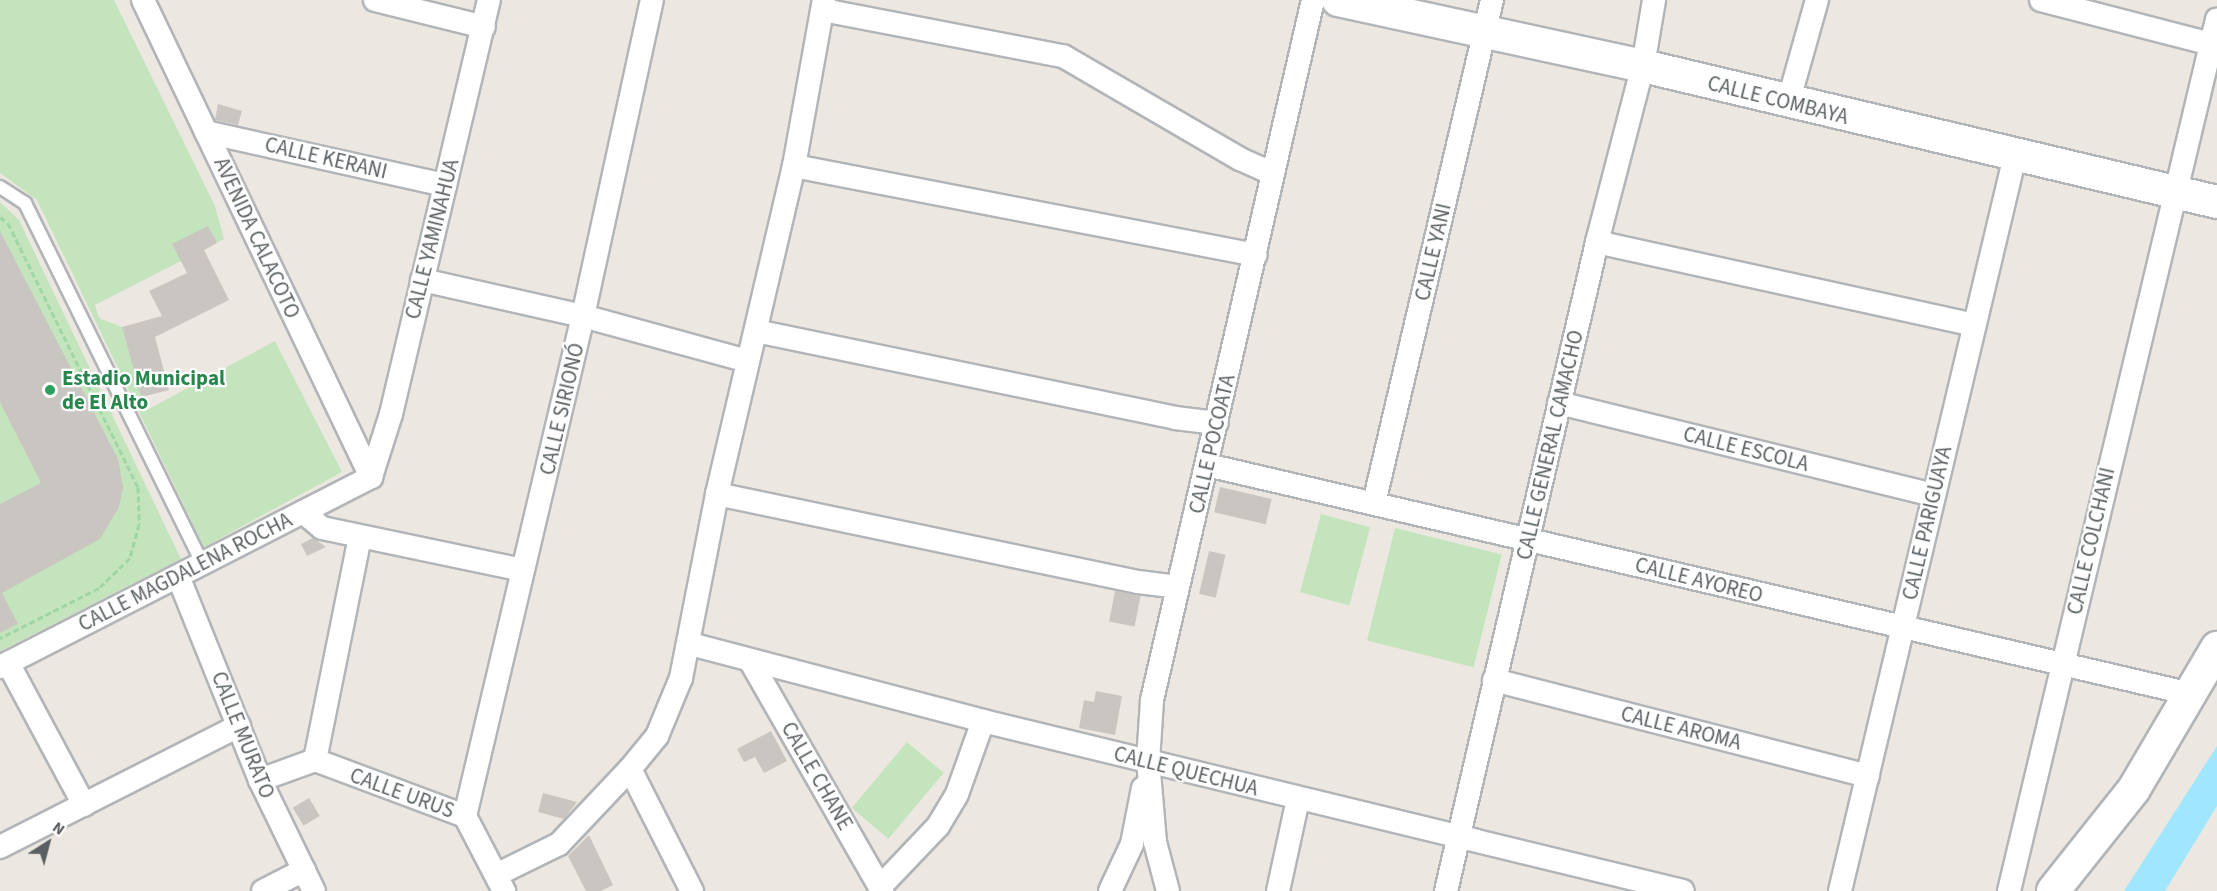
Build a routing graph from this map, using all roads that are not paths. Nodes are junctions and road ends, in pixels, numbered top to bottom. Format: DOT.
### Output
graph roads {
  1 [pos="143,0"];
  2 [pos="375,0"];
  3 [pos="489,0"];
  4 [pos="652,0"];
  5 [pos="1313,0"];
  6 [pos="1338,0"];
  7 [pos="1492,0"];
  8 [pos="1654,0"];
  9 [pos="1817,0"];
  10 [pos="2041,0"];
  11 [pos="824,5"];
  12 [pos="2217,19"];
  13 [pos="484,27"];
  14 [pos="1485,33"];
  15 [pos="2211,44"];
  16 [pos="1643,66"];
  17 [pos="1788,103"];
  18 [pos="206,132"];
  19 [pos="2015,156"];
  20 [pos="794,166"];
  21 [pos="1272,173"];
  22 [pos="445,185"];
  23 [pos="0,187"];
  24 [pos="2174,191"];
  25 [pos="2217,202"];
  26 [pos="1597,242"];
  27 [pos="1255,255"];
  28 [pos="422,280"];
  29 [pos="584,316"];
  30 [pos="1973,325"];
  31 [pos="756,331"];
  32 [pos="747,361"];
  33 [pos="1559,403"];
  34 [pos="1217,423"];
  35 [pos="1207,465"];
  36 [pos="371,477"];
  37 [pos="717,494"];
  38 [pos="1934,495"];
  39 [pos="1374,503"];
  40 [pos="303,512"];
  41 [pos="360,537"];
  42 [pos="1528,539"];
  43 [pos="202,563"];
  44 [pos="524,570"];
  45 [pos="178,576"];
  46 [pos="1178,587"];
  47 [pos="1903,629"];
  48 [pos="690,644"];
  49 [pos="2217,648"];
  50 [pos="751,662"];
  51 [pos="4,665"];
  52 [pos="2062,667"];
  53 [pos="1494,680"];
  54 [pos="2191,694"];
  55 [pos="983,721"];
  56 [pos="239,726"];
  57 [pos="315,760"];
  58 [pos="1148,761"];
  59 [pos="630,769"];
  60 [pos="1868,776"];
  61 [pos="260,780"];
  62 [pos="1298,799"];
  63 [pos="84,805"];
  64 [pos="465,816"];
  65 [pos="1459,839"];
  66 [pos="0,847"];
  67 [pos="304,870"];
  68 [pos="500,883"];
  69 [pos="1614,883"];
  70 [pos="881,889"];
  71 [pos="263,891"];
  72 [pos="314,891"];
  73 [pos="692,891"];
  74 [pos="1110,891"];
  75 [pos="1168,891"];
  76 [pos="1278,891"];
  77 [pos="1446,891"];
  78 [pos="1683,891"];
  79 [pos="1840,891"];
  80 [pos="2009,891"];
  81 [pos="2053,891"];
  1 -- 18 [label="street, AVENIDA CALACOTO"];
  2 -- 13 [label="street"];
  3 -- 13 [label="street, CALLE YAMINAHUA"];
  4 -- 29 [label="street, CALLE SIRIONÓ"];
  5 -- 21 [label="street, CALLE POCOATA"];
  6 -- 14 [label="street, CALLE COMBAYA"];
  7 -- 14 [label="street, CALLE YANI"];
  8 -- 16 [label="street, CALLE GENERAL CAMACHO"];
  9 -- 17 [label="street"];
  10 -- 15 [label="street"];
  11 -- 20 [label="street"];
  11 -- 21 [label="street"];
  12 -- 15 [label="street, CALLE COLCHANI"];
  13 -- 22 [label="street, CALLE YAMINAHUA"];
  14 -- 16 [label="street, CALLE COMBAYA"];
  14 -- 39 [label="street, CALLE YANI"];
  15 -- 24 [label="street, CALLE COLCHANI"];
  16 -- 17 [label="street, CALLE COMBAYA"];
  16 -- 26 [label="street, CALLE GENERAL CAMACHO"];
  17 -- 19 [label="street, CALLE COMBAYA"];
  18 -- 22 [label="street, CALLE KERANI"];
  18 -- 36 [label="street, AVENIDA CALACOTO"];
  19 -- 24 [label="street, CALLE COMBAYA"];
  19 -- 30 [label="street, CALLE PARIGUAYA"];
  20 -- 27 [label="street"];
  20 -- 31 [label="street"];
  21 -- 27 [label="street, CALLE POCOATA"];
  22 -- 28 [label="street, CALLE YAMINAHUA"];
  23 -- 43 [label="lane"];
  24 -- 25 [label="street, CALLE COMBAYA"];
  24 -- 52 [label="street, CALLE COLCHANI"];
  26 -- 30 [label="street"];
  26 -- 33 [label="street, CALLE GENERAL CAMACHO"];
  27 -- 34 [label="street, CALLE POCOATA"];
  28 -- 29 [label="street"];
  28 -- 36 [label="street, CALLE YAMINAHUA"];
  29 -- 32 [label="street"];
  29 -- 44 [label="street, CALLE SIRIONÓ"];
  30 -- 38 [label="street, CALLE PARIGUAYA"];
  31 -- 32 [label="street"];
  31 -- 34 [label="street"];
  32 -- 37 [label="street"];
  33 -- 38 [label="street, CALLE ESCOLA"];
  33 -- 42 [label="street, CALLE GENERAL CAMACHO"];
  34 -- 35 [label="street, CALLE POCOATA"];
  35 -- 39 [label="street, CALLE AYOREO"];
  35 -- 46 [label="street, CALLE POCOATA"];
  36 -- 40 [label="street, CALLE MAGDALENA ROCHA"];
  37 -- 46 [label="street"];
  37 -- 48 [label="street"];
  38 -- 47 [label="street, CALLE PARIGUAYA"];
  39 -- 42 [label="street, CALLE AYOREO"];
  40 -- 41 [label="street"];
  40 -- 43 [label="street, CALLE MAGDALENA ROCHA"];
  41 -- 44 [label="street"];
  41 -- 57 [label="street"];
  42 -- 47 [label="street, CALLE AYOREO"];
  42 -- 53 [label="street, CALLE GENERAL CAMACHO"];
  43 -- 45 [label="street, CALLE MAGDALENA ROCHA"];
  44 -- 64 [label="street, CALLE SIRIONÓ"];
  45 -- 51 [label="street, CALLE MAGDALENA ROCHA"];
  45 -- 56 [label="street, CALLE MURATO"];
  46 -- 58 [label="street, CALLE POCOATA"];
  47 -- 52 [label="street, CALLE AYOREO"];
  47 -- 60 [label="street, CALLE PARIGUAYA"];
  48 -- 50 [label="street, CALLE QUECHUA"];
  48 -- 59 [label="street"];
  49 -- 54 [label="street"];
  50 -- 55 [label="street, CALLE QUECHUA"];
  50 -- 70 [label="street, CALLE CHANE"];
  51 -- 63 [label="street"];
  52 -- 54 [label="street, CALLE AYOREO"];
  52 -- 80 [label="street, CALLE COLCHANI"];
  53 -- 60 [label="street, CALLE AROMA"];
  53 -- 65 [label="street, CALLE GENERAL CAMACHO"];
  54 -- 81 [label="street"];
  55 -- 58 [label="street, CALLE QUECHUA"];
  55 -- 70 [label="street"];
  56 -- 61 [label="street, CALLE MURATO"];
  56 -- 63 [label="street"];
  57 -- 61 [label="street"];
  57 -- 64 [label="street, CALLE URUS"];
  58 -- 62 [label="street, CALLE QUECHUA"];
  58 -- 74 [label="street"];
  58 -- 75 [label="street, CALLE POCOATA"];
  59 -- 68 [label="street"];
  59 -- 73 [label="street"];
  60 -- 79 [label="street, CALLE PARIGUAYA"];
  61 -- 67 [label="street, CALLE MURATO"];
  62 -- 65 [label="street, CALLE QUECHUA"];
  62 -- 76 [label="street"];
  63 -- 66 [label="street"];
  64 -- 68 [label="street, CALLE URUS"];
  65 -- 69 [label="street, CALLE QUECHUA"];
  65 -- 77 [label="street, CALLE GENERAL CAMACHO"];
  67 -- 71 [label="street"];
  67 -- 72 [label="street, CALLE MURATO"];
  69 -- 78 [label="street, CALLE QUECHUA"];
}
